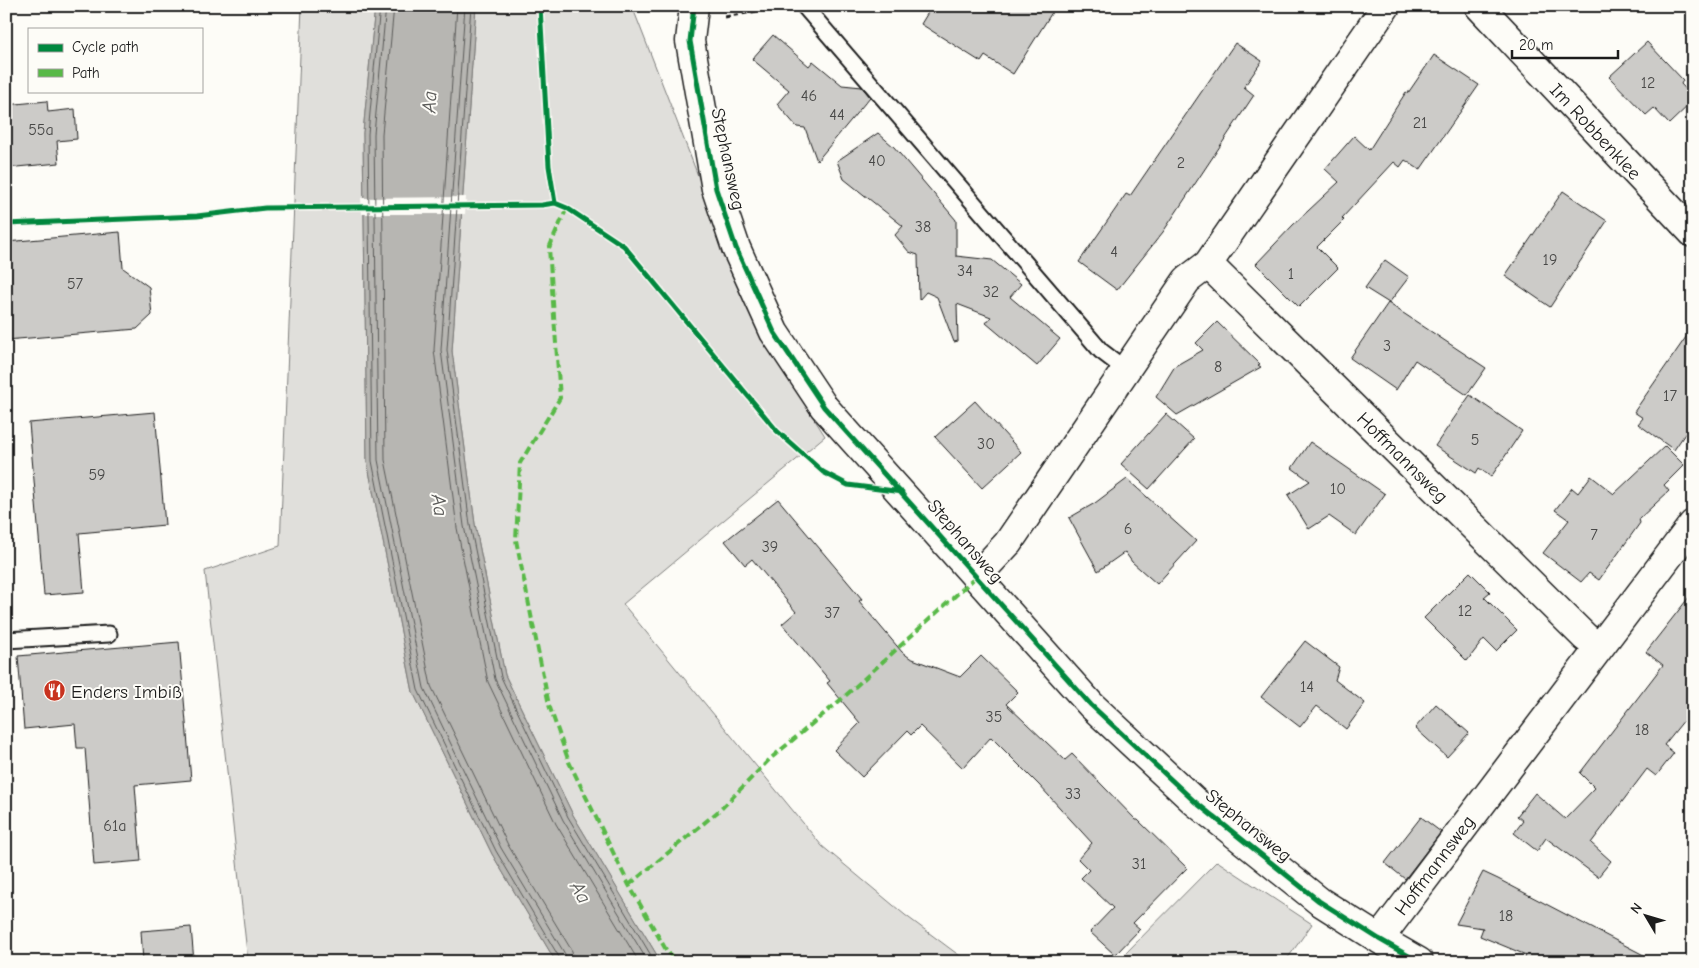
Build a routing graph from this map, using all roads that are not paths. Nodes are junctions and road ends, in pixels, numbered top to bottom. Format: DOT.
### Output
graph roads {
  1 [pos="694,6"];
  2 [pos="804,6"];
  3 [pos="1386,6"];
  4 [pos="1479,6"];
  5 [pos="1693,233"];
  6 [pos="1208,264"];
  7 [pos="1126,370"];
  8 [pos="1693,524"];
  9 [pos="977,576"];
  10 [pos="109,634"];
  11 [pos="6,640"];
  12 [pos="1599,648"];
  13 [pos="1379,939"];
  14 [pos="1419,962"];
  1 -- 9 [label="street, Stephansweg"];
  2 -- 7 [label="lane"];
  3 -- 6 [label="street"];
  4 -- 5 [label="street, Im Robbenklee"];
  6 -- 7 [label="street"];
  6 -- 12 [label="street, Hoffmannsweg"];
  7 -- 9 [label="street"];
  8 -- 12 [label="street, Hoffmannsweg"];
  9 -- 13 [label="street, Stephansweg"];
  10 -- 11 [label="lane"];
  12 -- 13 [label="street, Hoffmannsweg"];
  13 -- 14 [label="street, Stephansweg"];
}
